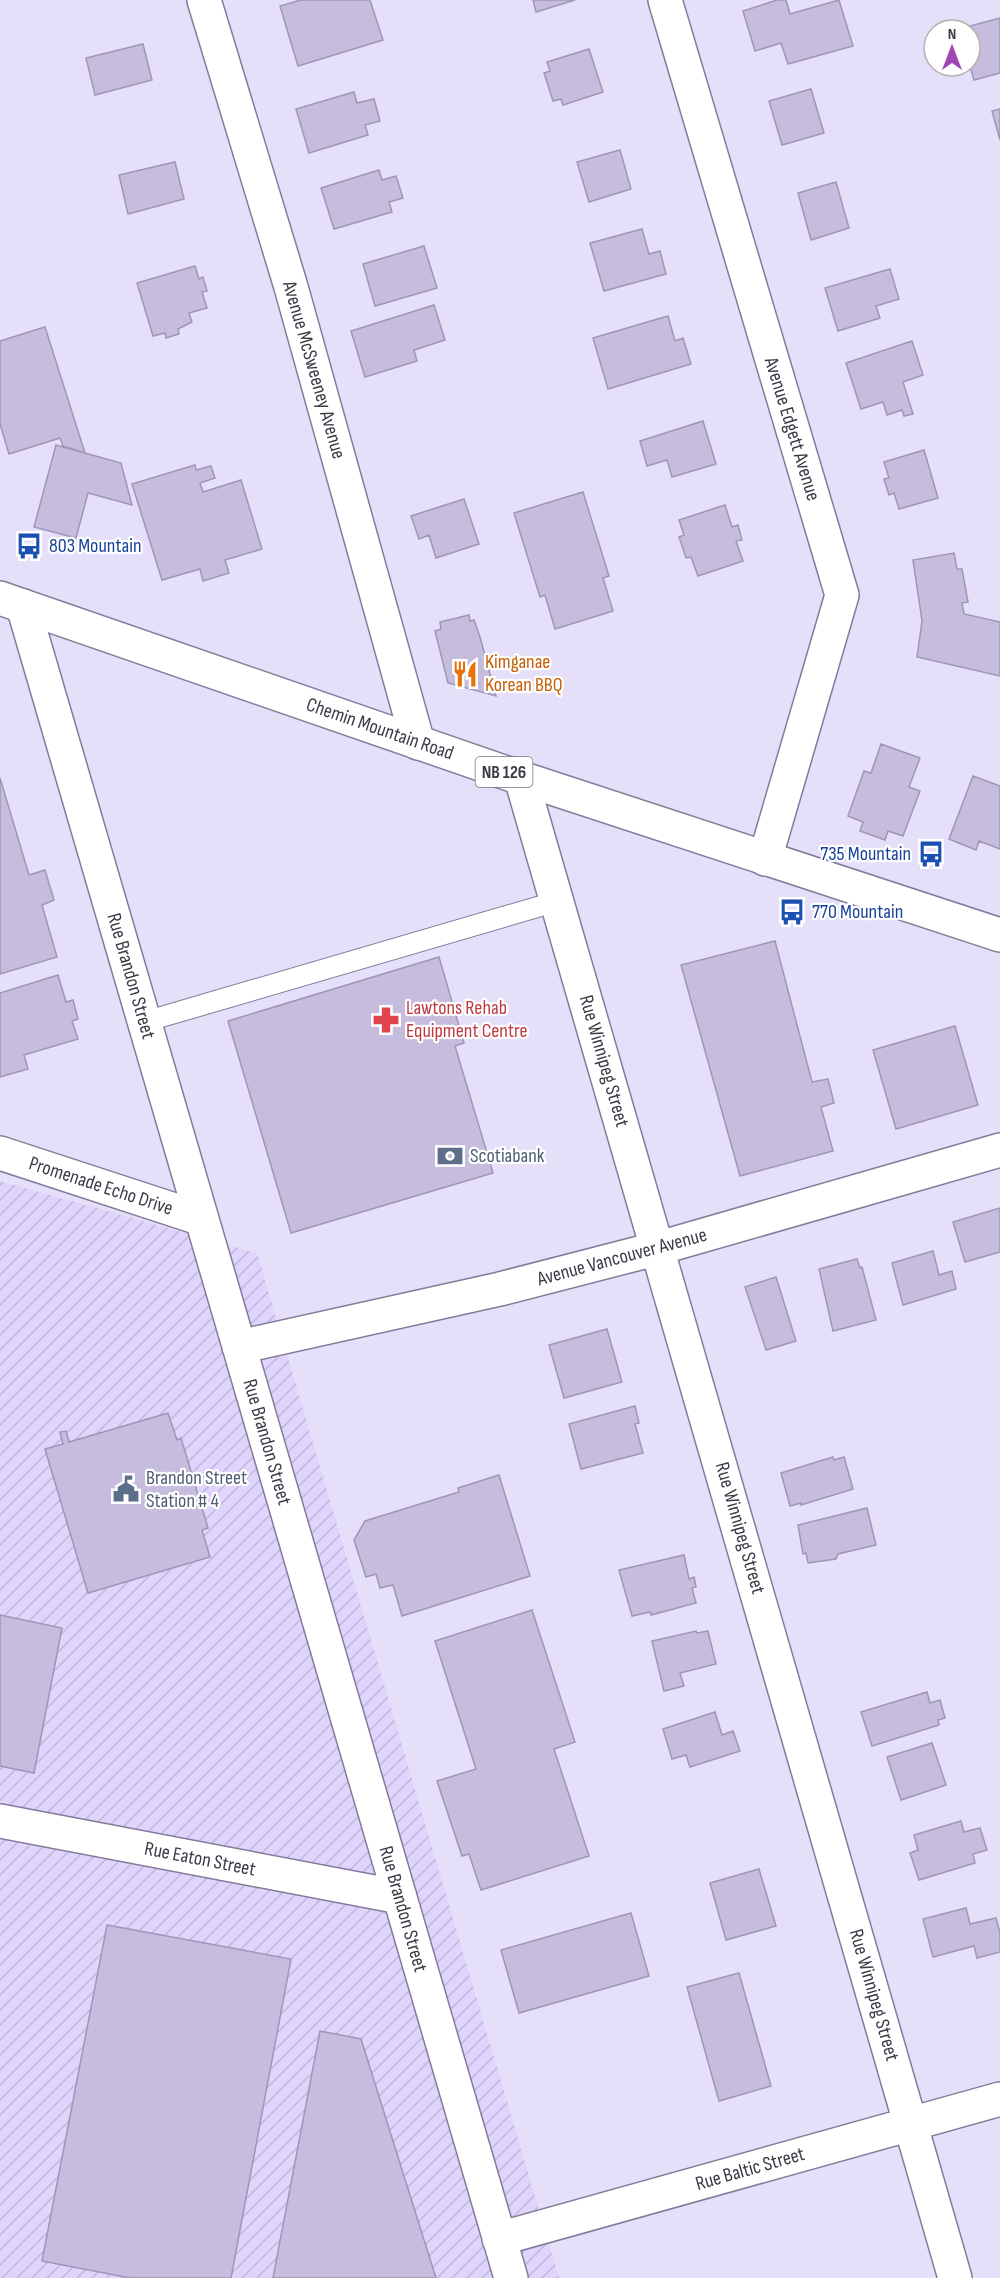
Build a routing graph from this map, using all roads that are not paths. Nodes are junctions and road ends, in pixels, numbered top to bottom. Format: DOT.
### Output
graph roads {
  1 [pos="204,0"];
  2 [pos="665,0"];
  3 [pos="11,602"];
  4 [pos="418,742"];
  5 [pos="521,778"];
  6 [pos="765,859"];
  7 [pos="558,901"];
  8 [pos="996,938"];
  9 [pos="144,1022"];
  10 [pos="1000,1150"];
  11 [pos="0,1153"];
  12 [pos="202,1219"];
  13 [pos="659,1248"];
  14 [pos="239,1347"];
  15 [pos="0,1821"];
  16 [pos="400,1897"];
  17 [pos="1000,2099"];
  18 [pos="911,2124"];
  19 [pos="499,2239"];
  20 [pos="511,2278"];
  21 [pos="955,2278"];
  1 -- 4 [label="street, Avenue McSweeney Avenue"];
  2 -- 6 [label="street, Avenue Edgett Avenue"];
  3 -- 4 [label="street, Chemin Mountain Road / NB 126"];
  3 -- 9 [label="street, Rue Brandon Street"];
  4 -- 5 [label="street, Chemin Mountain Road / NB 126"];
  5 -- 6 [label="street, Chemin Mountain Road / NB 126"];
  5 -- 7 [label="street, Rue Winnipeg Street"];
  6 -- 8 [label="street, Chemin Mountain Road / NB 126"];
  7 -- 9 [label="lane"];
  7 -- 13 [label="street, Rue Winnipeg Street"];
  9 -- 12 [label="street, Rue Brandon Street"];
  10 -- 13 [label="street, Avenue Vancouver Avenue"];
  11 -- 12 [label="street, Promenade Echo Drive"];
  12 -- 14 [label="street, Rue Brandon Street"];
  13 -- 14 [label="street, Avenue Vancouver Avenue"];
  13 -- 18 [label="street, Rue Winnipeg Street"];
  14 -- 16 [label="street, Rue Brandon Street"];
  15 -- 16 [label="street, Rue Eaton Street"];
  16 -- 19 [label="street, Rue Brandon Street"];
  17 -- 18 [label="street, Rue Baltic Street"];
  18 -- 19 [label="street, Rue Baltic Street"];
  18 -- 21 [label="street, Rue Winnipeg Street"];
  19 -- 20 [label="street, Rue Brandon Street"];
}
